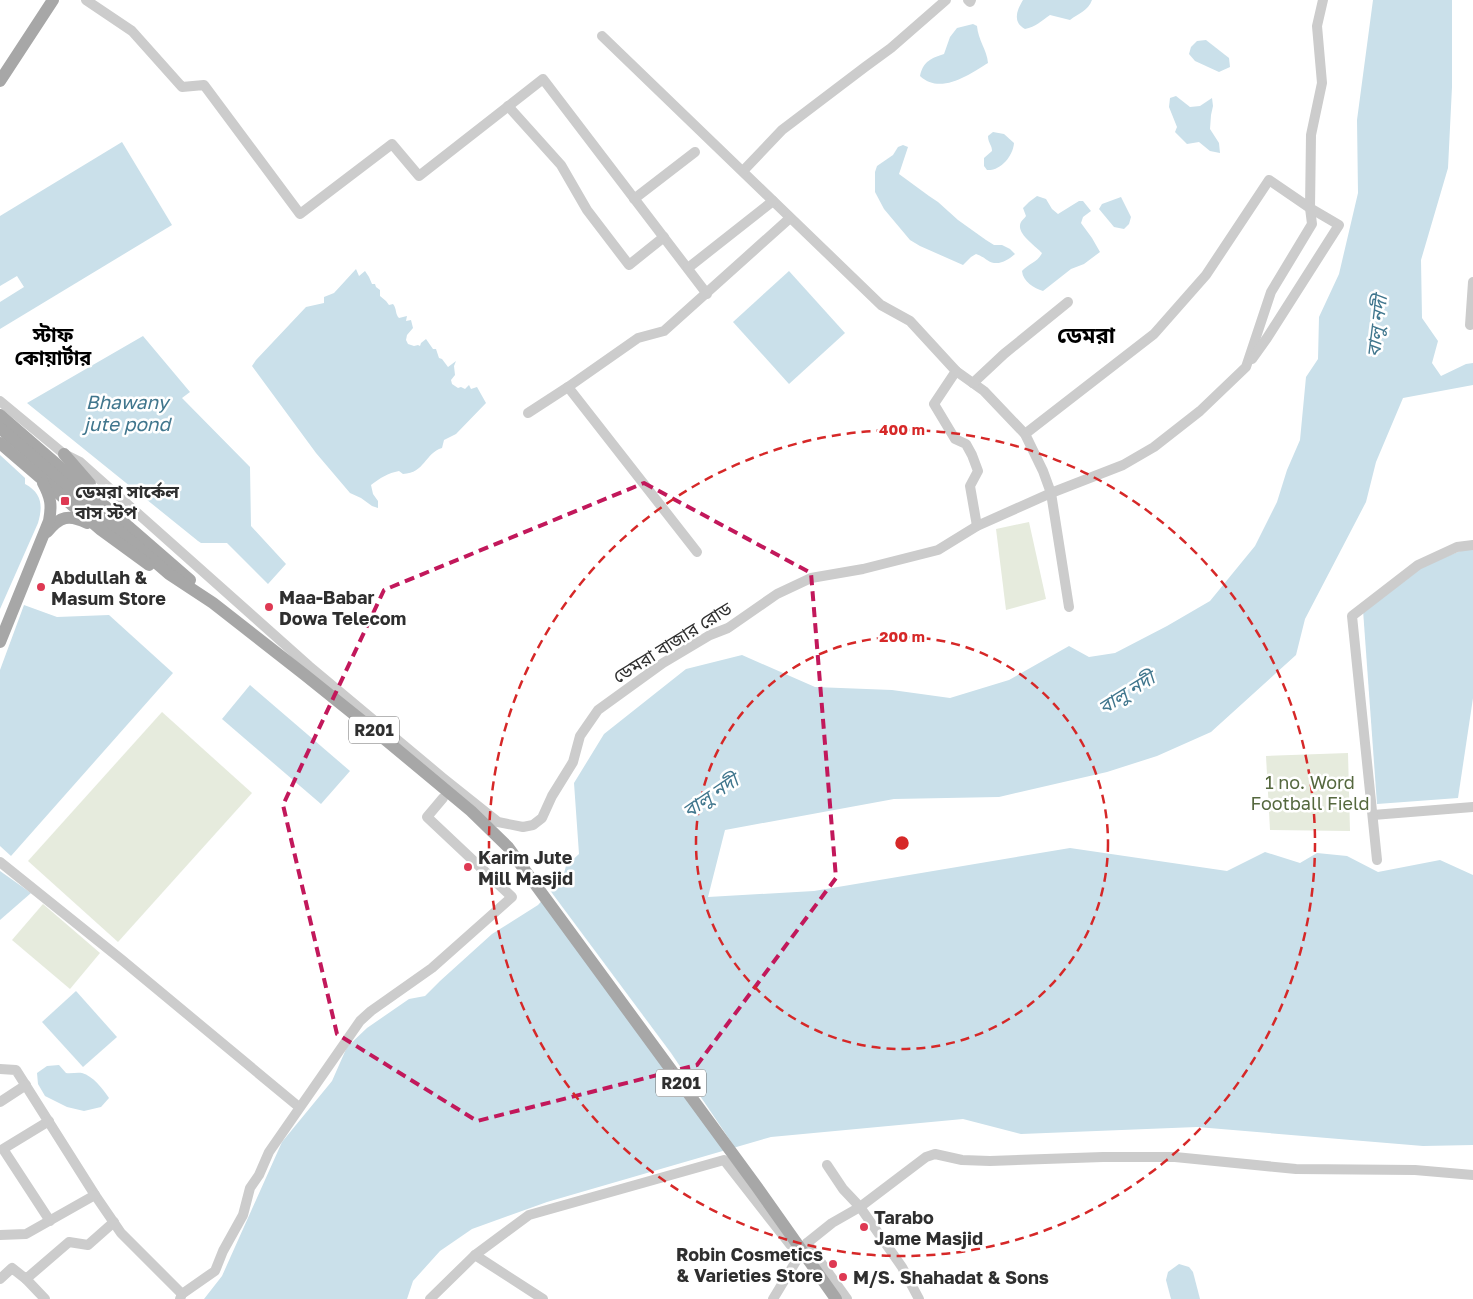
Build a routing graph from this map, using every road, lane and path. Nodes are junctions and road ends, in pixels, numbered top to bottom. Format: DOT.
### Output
graph roads {
  1 [pos="53,0"];
  2 [pos="86,0"];
  3 [pos="946,0"];
  4 [pos="968,0"];
  5 [pos="972,0"];
  6 [pos="1323,0"];
  7 [pos="602,36"];
  8 [pos="0,81"];
  9 [pos="508,106"];
  10 [pos="695,152"];
  11 [pos="743,171"];
  12 [pos="634,199"];
  13 [pos="773,201"];
  14 [pos="1310,208"];
  15 [pos="790,218"];
  16 [pos="664,237"];
  17 [pos="688,268"];
  18 [pos="1473,282"];
  19 [pos="707,294"];
  20 [pos="1068,302"];
  21 [pos="1473,324"];
  22 [pos="1246,367"];
  23 [pos="956,371"];
  24 [pos="973,383"];
  25 [pos="568,387"];
  26 [pos="0,401"];
  27 [pos="528,412"];
  28 [pos="0,415"];
  29 [pos="0,428"];
  30 [pos="1025,434"];
  31 [pos="0,443"];
  32 [pos="64,454"];
  33 [pos="41,479"];
  34 [pos="1051,493"];
  35 [pos="122,520"];
  36 [pos="977,526"];
  37 [pos="101,530"];
  38 [pos="45,534"];
  39 [pos="1473,545"];
  40 [pos="697,552"];
  41 [pos="170,574"];
  42 [pos="213,603"];
  43 [pos="1069,607"];
  44 [pos="0,642"];
  45 [pos="444,798"];
  46 [pos="1473,807"];
  47 [pos="1373,815"];
  48 [pos="1377,860"];
  49 [pos="0,862"];
  50 [pos="0,1069"];
  51 [pos="26,1085"];
  52 [pos="0,1102"];
  53 [pos="299,1107"];
  54 [pos="49,1121"];
  55 [pos="827,1165"];
  56 [pos="1473,1175"];
  57 [pos="95,1195"];
  58 [pos="860,1207"];
  59 [pos="50,1221"];
  60 [pos="114,1222"];
  61 [pos="0,1235"];
  62 [pos="807,1243"];
  63 [pos="475,1255"];
  64 [pos="799,1256"];
  65 [pos="0,1279"];
  66 [pos="26,1279"];
  67 [pos="181,1297"];
  68 [pos="45,1299"];
  69 [pos="430,1299"];
  70 [pos="543,1299"];
  71 [pos="773,1299"];
  72 [pos="836,1299"];
  73 [pos="847,1299"];
  74 [pos="919,1299"];
  1 -- 8 [label="main road"];
  2 -- 9 [label="street"];
  3 -- 11 [label="street"];
  4 -- 5 [label="street"];
  6 -- 14 [label="street"];
  7 -- 11 [label="street"];
  9 -- 12 [label="street"];
  9 -- 16 [label="street"];
  10 -- 12 [label="street"];
  11 -- 13 [label="street"];
  12 -- 16 [label="street"];
  13 -- 15 [label="street"];
  13 -- 17 [label="street"];
  14 -- 22 [label="street"];
  14 -- 22 [label="street, ডেমরা বাজার রোড"];
  14 -- 30 [label="street"];
  15 -- 19 [label="street"];
  15 -- 23 [label="street"];
  16 -- 17 [label="street"];
  17 -- 19 [label="street"];
  18 -- 21 [label="street"];
  19 -- 25 [label="street"];
  20 -- 24 [label="street"];
  22 -- 34 [label="street, ডেমরা বাজার রোড"];
  23 -- 24 [label="street"];
  23 -- 36 [label="street"];
  24 -- 30 [label="street"];
  25 -- 27 [label="street"];
  25 -- 40 [label="street"];
  26 -- 32 [label="street, ডেমরা বাজার রোড"];
  28 -- 35 [label="main road"];
  29 -- 41 [label="main road"];
  30 -- 34 [label="street"];
  31 -- 33 [label="main road"];
  32 -- 35 [label="main road"];
  32 -- 36 [label="street, ডেমরা বাজার রোড"];
  33 -- 37 [label="main road"];
  33 -- 38 [label="main road"];
  34 -- 36 [label="street, ডেমরা বাজার রোড"];
  34 -- 43 [label="street"];
  35 -- 42 [label="main road"];
  37 -- 38 [label="main road"];
  37 -- 41 [label="main road"];
  38 -- 44 [label="main road"];
  39 -- 47 [label="street"];
  41 -- 42 [label="main road"];
  42 -- 72 [label="main road, R201, bridge"];
  45 -- 53 [label="street"];
  46 -- 47 [label="street"];
  47 -- 48 [label="street"];
  49 -- 53 [label="street"];
  50 -- 51 [label="street"];
  51 -- 52 [label="street"];
  51 -- 54 [label="street"];
  53 -- 67 [label="street"];
  54 -- 57 [label="street"];
  54 -- 59 [label="street"];
  55 -- 58 [label="street"];
  56 -- 58 [label="street"];
  57 -- 59 [label="street"];
  57 -- 60 [label="street"];
  58 -- 62 [label="street"];
  58 -- 74 [label="street"];
  59 -- 61 [label="street"];
  60 -- 66 [label="street"];
  60 -- 67 [label="street"];
  62 -- 64 [label="street"];
  62 -- 73 [label="street"];
  63 -- 64 [label="street"];
  63 -- 69 [label="street"];
  63 -- 70 [label="street"];
  64 -- 71 [label="street"];
  65 -- 66 [label="street"];
  66 -- 68 [label="street"];
}
